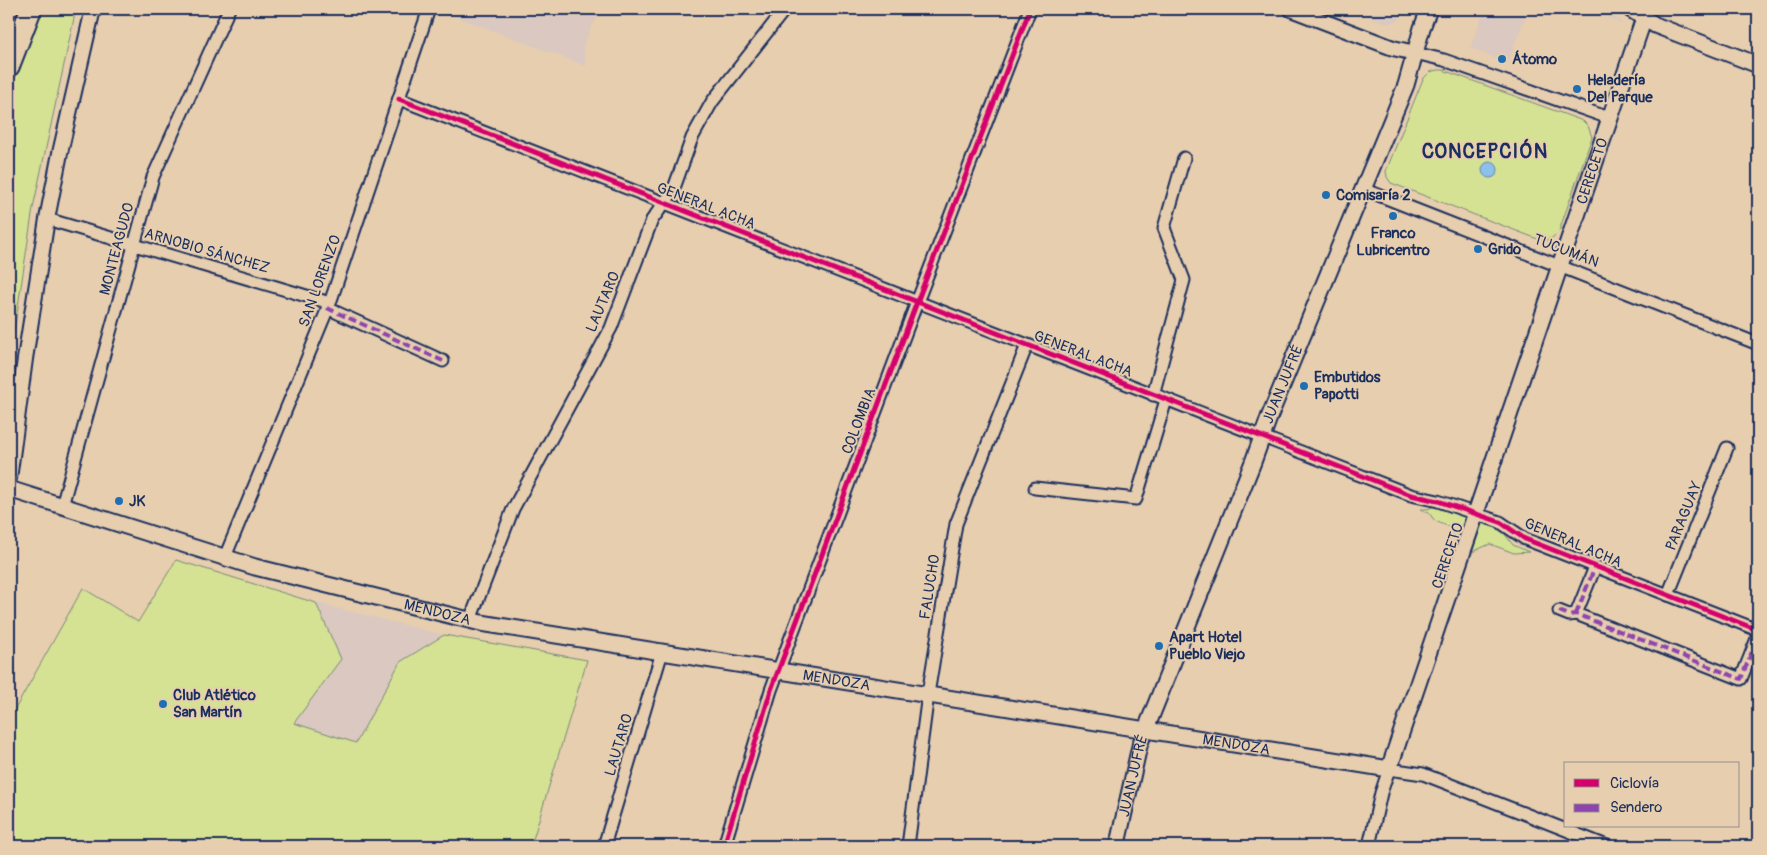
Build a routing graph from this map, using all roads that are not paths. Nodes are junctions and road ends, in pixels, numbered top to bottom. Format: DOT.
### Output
graph roads {
  1 [pos="31,9"];
  2 [pos="93,9"];
  3 [pos="228,9"];
  4 [pos="429,9"];
  5 [pos="785,9"];
  6 [pos="1030,9"];
  7 [pos="1291,9"];
  8 [pos="1429,9"];
  9 [pos="1630,9"];
  10 [pos="1646,13"];
  11 [pos="1415,53"];
  12 [pos="1758,65"];
  13 [pos="9,66"];
  14 [pos="399,99"];
  15 [pos="1609,118"];
  16 [pos="1184,158"];
  17 [pos="1363,189"];
  18 [pos="664,203"];
  19 [pos="47,219"];
  20 [pos="134,245"];
  21 [pos="1560,266"];
  22 [pos="917,302"];
  23 [pos="329,306"];
  24 [pos="1758,344"];
  25 [pos="1027,345"];
  26 [pos="443,361"];
  27 [pos="1153,395"];
  28 [pos="1166,400"];
  29 [pos="1262,437"];
  30 [pos="1727,448"];
  31 [pos="9,479"];
  32 [pos="1035,488"];
  33 [pos="9,490"];
  34 [pos="62,506"];
  35 [pos="1476,514"];
  36 [pos="225,557"];
  37 [pos="1595,567"];
  38 [pos="1668,595"];
  39 [pos="1559,610"];
  40 [pos="1576,614"];
  41 [pos="470,620"];
  42 [pos="1758,630"];
  43 [pos="1758,636"];
  44 [pos="662,652"];
  45 [pos="778,671"];
  46 [pos="928,694"];
  47 [pos="1146,729"];
  48 [pos="1389,769"];
  49 [pos="604,846"];
  50 [pos="724,846"];
  51 [pos="908,846"];
  52 [pos="1117,846"];
  53 [pos="1369,846"];
  54 [pos="1607,846"];
  1 -- 13 [label="highway"];
  2 -- 19 [label="street"];
  3 -- 20 [label="street, MONTEAGUDO"];
  4 -- 14 [label="street, SAN LORENZO"];
  5 -- 18 [label="street, LAUTARO"];
  6 -- 22 [label="street, COLOMBIA"];
  7 -- 11 [label="street"];
  8 -- 11 [label="main road, JUAN JUFRÉ"];
  9 -- 10 [label="main road"];
  10 -- 12 [label="main road"];
  10 -- 15 [label="main road, CERECETO"];
  11 -- 15 [label="street"];
  11 -- 17 [label="main road, JUAN JUFRÉ"];
  14 -- 18 [label="street, GENERAL ACHA"];
  14 -- 23 [label="street, SAN LORENZO"];
  15 -- 21 [label="main road, CERECETO"];
  16 -- 27 [label="street"];
  17 -- 21 [label="street, TUCUMÁN"];
  17 -- 29 [label="main road, JUAN JUFRÉ"];
  18 -- 22 [label="street, GENERAL ACHA"];
  18 -- 41 [label="street, LAUTARO"];
  19 -- 20 [label="street, ARNOBIO SÁNCHEZ"];
  19 -- 31 [label="street"];
  20 -- 23 [label="street, ARNOBIO SÁNCHEZ"];
  20 -- 34 [label="street, MONTEAGUDO"];
  21 -- 24 [label="street, TUCUMÁN"];
  21 -- 35 [label="main road, CERECETO"];
  22 -- 25 [label="street, GENERAL ACHA"];
  22 -- 45 [label="street, COLOMBIA"];
  23 -- 26 [label="street, ARNOBIO SÁNCHEZ"];
  23 -- 36 [label="street, SAN LORENZO"];
  25 -- 27 [label="street, GENERAL ACHA"];
  25 -- 46 [label="street, FALUCHO"];
  27 -- 28 [label="street, GENERAL ACHA"];
  28 -- 29 [label="street, GENERAL ACHA"];
  28 -- 32 [label="street"];
  29 -- 35 [label="street, GENERAL ACHA"];
  29 -- 47 [label="main road, JUAN JUFRÉ"];
  30 -- 38 [label="street, PARAGUAY"];
  33 -- 34 [label="main road, MENDOZA"];
  34 -- 36 [label="main road, MENDOZA"];
  35 -- 37 [label="street, GENERAL ACHA"];
  35 -- 48 [label="main road, CERECETO"];
  36 -- 41 [label="main road, MENDOZA"];
  37 -- 38 [label="street, GENERAL ACHA"];
  37 -- 40 [label="street"];
  38 -- 42 [label="street, GENERAL ACHA"];
  39 -- 40 [label="street"];
  40 -- 43 [label="street"];
  41 -- 44 [label="main road, MENDOZA"];
  44 -- 45 [label="main road, MENDOZA"];
  44 -- 49 [label="street, LAUTARO"];
  45 -- 46 [label="main road, MENDOZA"];
  45 -- 50 [label="street, COLOMBIA"];
  46 -- 47 [label="main road, MENDOZA"];
  46 -- 51 [label="street, FALUCHO"];
  47 -- 48 [label="main road, MENDOZA"];
  47 -- 52 [label="street, JUAN JUFRÉ"];
  48 -- 53 [label="street, CERECETO"];
  48 -- 54 [label="street, MENDOZA"];
}
